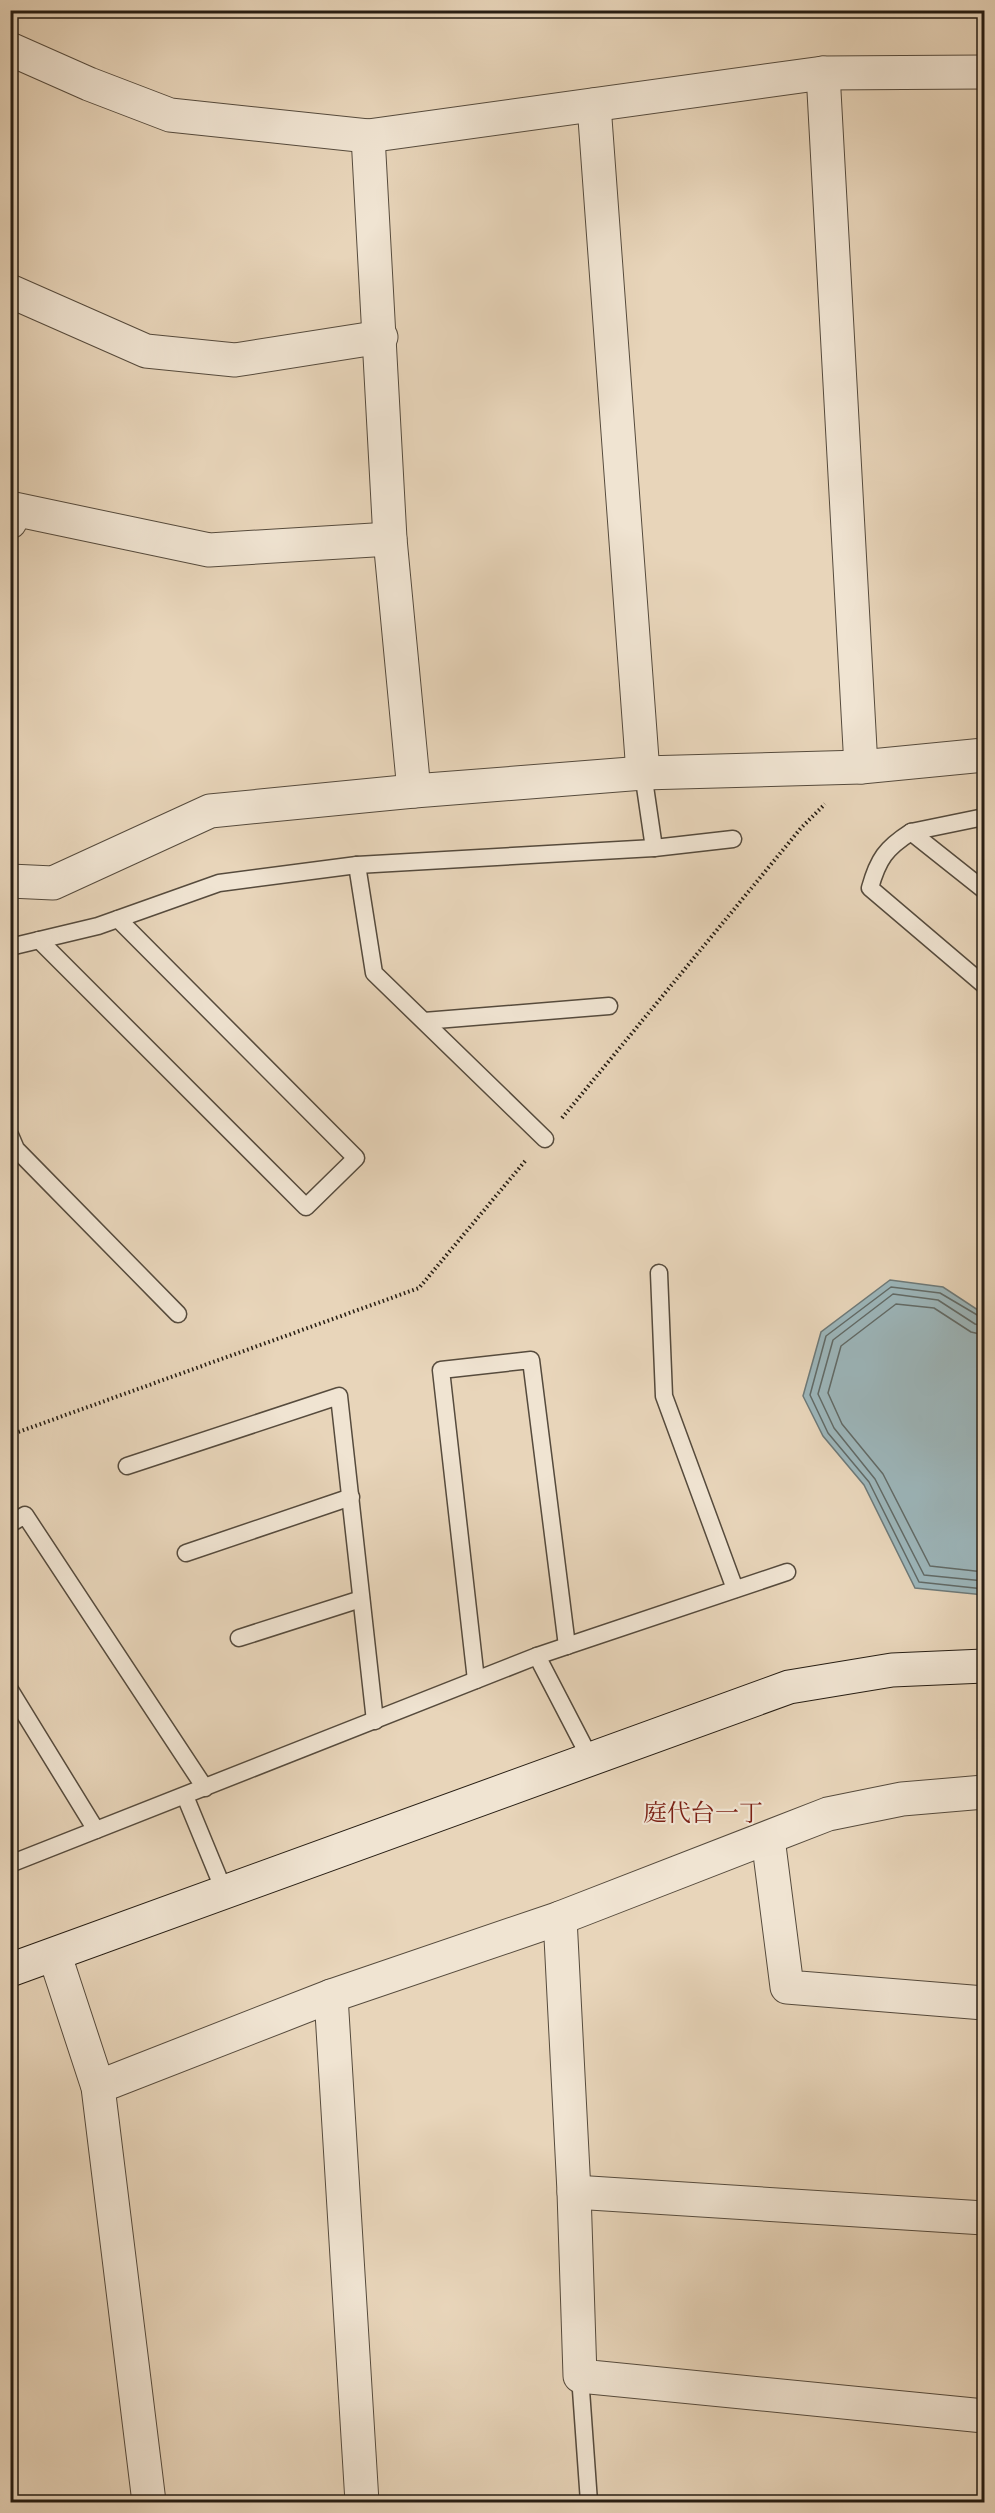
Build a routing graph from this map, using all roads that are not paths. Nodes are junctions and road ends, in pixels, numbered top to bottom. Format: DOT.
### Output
graph roads {
  1 [pos="10,49"];
  2 [pos="984,72"];
  3 [pos="823,73"];
  4 [pos="594,105"];
  5 [pos="368,136"];
  6 [pos="10,291"];
  7 [pos="381,337"];
  8 [pos="10,522"];
  9 [pos="390,539"];
  10 [pos="984,755"];
  11 [pos="861,767"];
  12 [pos="644,773"];
  13 [pos="414,791"];
  14 [pos="984,818"];
  15 [pos="911,832"];
  16 [pos="733,839"];
  17 [pos="654,848"];
  18 [pos="357,865"];
  19 [pos="10,881"];
  20 [pos="984,890"];
  21 [pos="118,919"];
  22 [pos="39,940"];
  23 [pos="10,946"];
  24 [pos="984,985"];
  25 [pos="609,1006"];
  26 [pos="424,1021"];
  27 [pos="10,1135"];
  28 [pos="544,1139"];
  29 [pos="659,1273"];
  30 [pos="178,1314"];
  31 [pos="127,1466"];
  32 [pos="351,1497"];
  33 [pos="10,1524"];
  34 [pos="186,1553"];
  35 [pos="786,1572"];
  36 [pos="735,1589"];
  37 [pos="361,1599"];
  38 [pos="239,1638"];
  39 [pos="567,1646"];
  40 [pos="537,1656"];
  41 [pos="984,1666"];
  42 [pos="476,1680"];
  43 [pos="10,1690"];
  44 [pos="375,1721"];
  45 [pos="591,1760"];
  46 [pos="205,1788"];
  47 [pos="984,1792"];
  48 [pos="185,1796"];
  49 [pos="96,1830"];
  50 [pos="768,1838"];
  51 [pos="10,1864"];
  52 [pos="225,1893"];
  53 [pos="560,1918"];
  54 [pos="55,1956"];
  55 [pos="10,1970"];
  56 [pos="331,1996"];
  57 [pos="984,2003"];
  58 [pos="98,2087"];
  59 [pos="574,2192"];
  60 [pos="984,2218"];
  61 [pos="580,2376"];
  62 [pos="984,2416"];
  63 [pos="149,2502"];
  64 [pos="362,2502"];
  65 [pos="589,2502"];
  1 -- 5 [label="street"];
  2 -- 3 [label="street"];
  3 -- 4 [label="street"];
  3 -- 11 [label="street"];
  4 -- 5 [label="street"];
  4 -- 12 [label="street"];
  5 -- 7 [label="street"];
  6 -- 7 [label="street"];
  7 -- 9 [label="street"];
  8 -- 9 [label="street"];
  9 -- 13 [label="street"];
  10 -- 11 [label="street"];
  11 -- 12 [label="street"];
  12 -- 13 [label="street"];
  12 -- 17 [label="lane"];
  13 -- 19 [label="street"];
  14 -- 15 [label="lane"];
  15 -- 20 [label="lane"];
  15 -- 24 [label="lane"];
  16 -- 17 [label="lane"];
  17 -- 18 [label="lane"];
  18 -- 21 [label="lane"];
  18 -- 26 [label="lane"];
  21 -- 22 [label="lane"];
  21 -- 22 [label="lane"];
  22 -- 23 [label="lane"];
  25 -- 26 [label="lane"];
  26 -- 28 [label="lane"];
  27 -- 30 [label="lane"];
  29 -- 36 [label="lane"];
  31 -- 32 [label="lane"];
  32 -- 34 [label="lane"];
  32 -- 37 [label="lane"];
  33 -- 46 [label="lane"];
  35 -- 36 [label="lane"];
  36 -- 39 [label="lane"];
  37 -- 38 [label="lane"];
  37 -- 44 [label="lane"];
  39 -- 40 [label="lane"];
  39 -- 42 [label="lane"];
  40 -- 42 [label="lane"];
  40 -- 45 [label="lane"];
  41 -- 45 [label="street"];
  42 -- 44 [label="lane"];
  43 -- 49 [label="lane"];
  44 -- 46 [label="lane"];
  45 -- 52 [label="street"];
  46 -- 48 [label="lane"];
  47 -- 50 [label="street"];
  48 -- 49 [label="lane"];
  48 -- 52 [label="lane"];
  49 -- 51 [label="lane"];
  50 -- 53 [label="street"];
  50 -- 57 [label="street"];
  52 -- 54 [label="street"];
  53 -- 56 [label="street"];
  53 -- 59 [label="street"];
  54 -- 55 [label="street"];
  54 -- 58 [label="street"];
  56 -- 58 [label="street"];
  56 -- 64 [label="street"];
  58 -- 63 [label="street"];
  59 -- 60 [label="street"];
  59 -- 61 [label="street"];
  61 -- 62 [label="street"];
  61 -- 65 [label="lane"];
}
